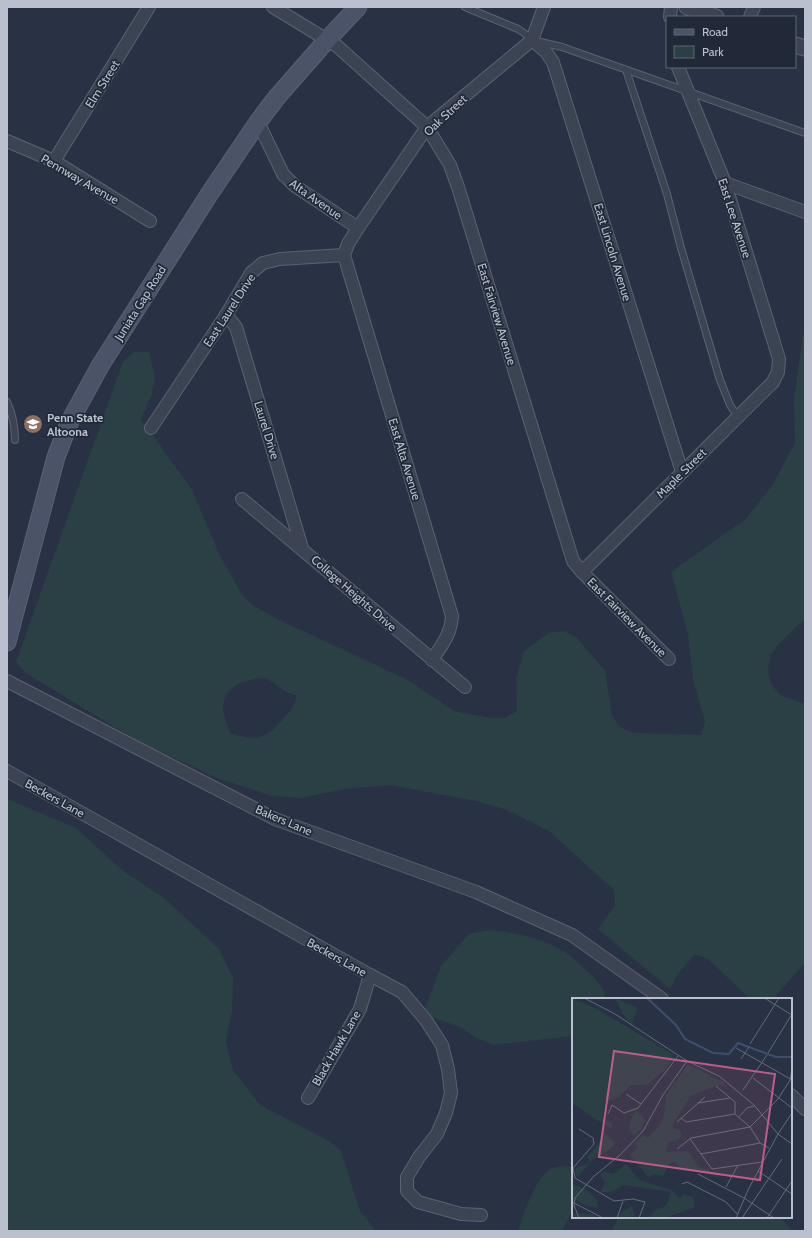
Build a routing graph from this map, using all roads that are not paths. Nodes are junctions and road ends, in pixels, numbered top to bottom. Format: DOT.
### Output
graph roads {
  1 [pos="149,7"];
  2 [pos="273,7"];
  3 [pos="358,7"];
  4 [pos="465,7"];
  5 [pos="544,7"];
  6 [pos="687,7"];
  7 [pos="713,16"];
  8 [pos="327,40"];
  9 [pos="532,40"];
  10 [pos="678,68"];
  11 [pos="626,70"];
  12 [pos="688,91"];
  13 [pos="258,122"];
  14 [pos="427,127"];
  15 [pos="805,132"];
  16 [pos="7,141"];
  17 [pos="54,161"];
  18 [pos="725,183"];
  19 [pos="805,212"];
  20 [pos="150,221"];
  21 [pos="358,228"];
  22 [pos="344,255"];
  23 [pos="226,315"];
  24 [pos="778,372"];
  25 [pos="7,402"];
  26 [pos="738,417"];
  27 [pos="151,428"];
  28 [pos="15,440"];
  29 [pos="682,472"];
  30 [pos="242,499"];
  31 [pos="302,548"];
  32 [pos="582,572"];
  33 [pos="7,642"];
  34 [pos="669,659"];
  35 [pos="432,660"];
  36 [pos="7,681"];
  37 [pos="465,688"];
  38 [pos="7,771"];
  39 [pos="370,975"];
  40 [pos="661,998"];
  41 [pos="792,1097"];
  42 [pos="308,1098"];
  43 [pos="805,1109"];
  44 [pos="481,1216"];
  1 -- 17 [label="street, Elm Street"];
  2 -- 8 [label="street, East Fairview Avenue"];
  3 -- 8 [label="main road, Juniata Gap Road"];
  4 -- 9 [label="lane"];
  5 -- 9 [label="street"];
  6 -- 7 [label="street"];
  8 -- 13 [label="main road, Juniata Gap Road"];
  8 -- 14 [label="street, East Fairview Avenue"];
  9 -- 11 [label="lane"];
  9 -- 14 [label="street, Oak Street"];
  9 -- 29 [label="street, East Lincoln Avenue"];
  10 -- 12 [label="street, East Lee Avenue"];
  11 -- 12 [label="lane"];
  11 -- 26 [label="lane"];
  12 -- 15 [label="lane"];
  12 -- 18 [label="street, East Lee Avenue"];
  13 -- 21 [label="street, Alta Avenue"];
  13 -- 33 [label="main road, Juniata Gap Road"];
  14 -- 21 [label="street, Oak Street"];
  14 -- 32 [label="street, East Fairview Avenue"];
  16 -- 17 [label="street, Pennway Avenue"];
  17 -- 20 [label="street, Pennway Avenue"];
  18 -- 19 [label="street"];
  18 -- 24 [label="street, East Lee Avenue"];
  21 -- 22 [label="street, Oak Street"];
  22 -- 23 [label="street, East Laurel Drive"];
  22 -- 35 [label="street, East Alta Avenue"];
  23 -- 27 [label="street, East Laurel Drive"];
  23 -- 31 [label="street, Laurel Drive"];
  24 -- 26 [label="street, Maple Street"];
  25 -- 28 [label="lane"];
  26 -- 29 [label="street, Maple Street"];
  29 -- 32 [label="street, Maple Street"];
  30 -- 31 [label="street, College Heights Drive"];
  31 -- 35 [label="street, College Heights Drive"];
  32 -- 34 [label="street, East Fairview Avenue"];
  35 -- 37 [label="street, College Heights Drive"];
  36 -- 40 [label="street, Bakers Lane"];
  38 -- 39 [label="street, Beckers Lane"];
  39 -- 42 [label="street, Black Hawk Lane"];
  39 -- 44 [label="street, Beckers Lane"];
  41 -- 43 [label="street"];
}
